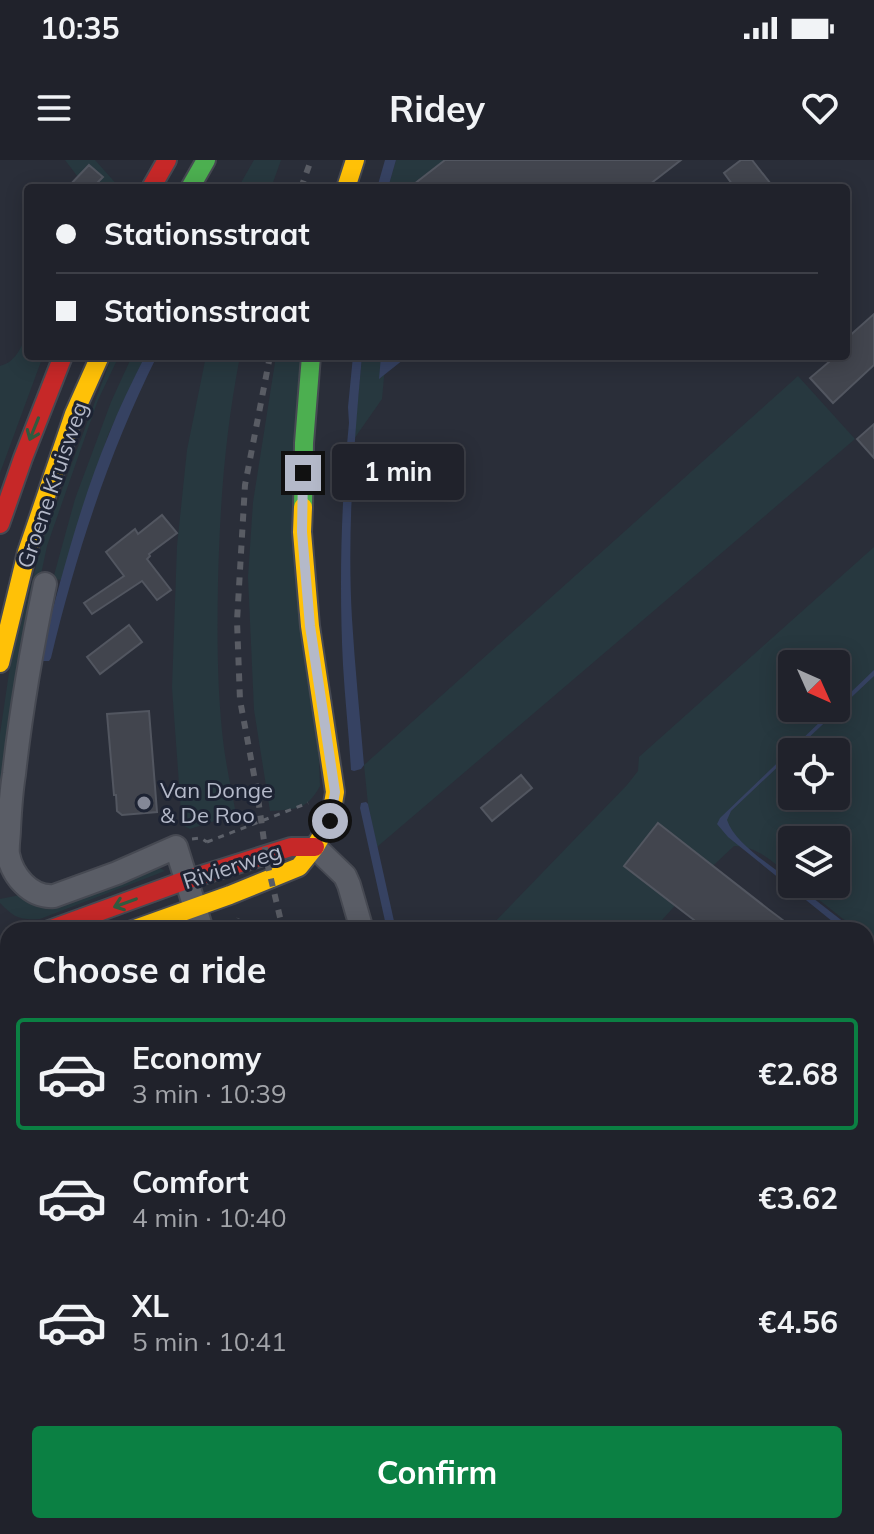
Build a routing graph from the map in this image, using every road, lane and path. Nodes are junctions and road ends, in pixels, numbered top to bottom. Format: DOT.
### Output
graph roads {
  1 [pos="167,160"];
  2 [pos="206,160"];
  3 [pos="355,160"];
  4 [pos="153,184"];
  5 [pos="192,184"];
  6 [pos="347,184"];
  7 [pos="61,360"];
  8 [pos="98,360"];
  9 [pos="311,360"];
  10 [pos="0,524"];
  11 [pos="45,584"];
  12 [pos="0,663"];
  13 [pos="335,792"];
  14 [pos="207,842"];
  15 [pos="315,847"];
  16 [pos="186,880"];
  17 [pos="25,885"];
  18 [pos="195,907"];
  19 [pos="71,922"];
  20 [pos="154,922"];
  21 [pos="200,922"];
  22 [pos="360,922"];
  1 -- 4 [label="street"];
  2 -- 5 [label="street"];
  3 -- 6 [label="street"];
  7 -- 10 [label="street, Groene Kruisweg, one-way"];
  8 -- 12 [label="street, Groene Kruisweg"];
  9 -- 13 [label="street"];
  11 -- 17 [label="street, Groene Kruisweg"];
  13 -- 14 [label="path"];
  13 -- 15 [label="street"];
  15 -- 16 [label="street, Rivierweg"];
  15 -- 18 [label="street, Rivierweg"];
  15 -- 22 [label="street"];
  16 -- 17 [label="street, Rivierweg"];
  16 -- 18 [label="street"];
  16 -- 19 [label="street, Rivierweg, one-way"];
  18 -- 20 [label="street, Rivierweg"];
  18 -- 21 [label="street"];
}
